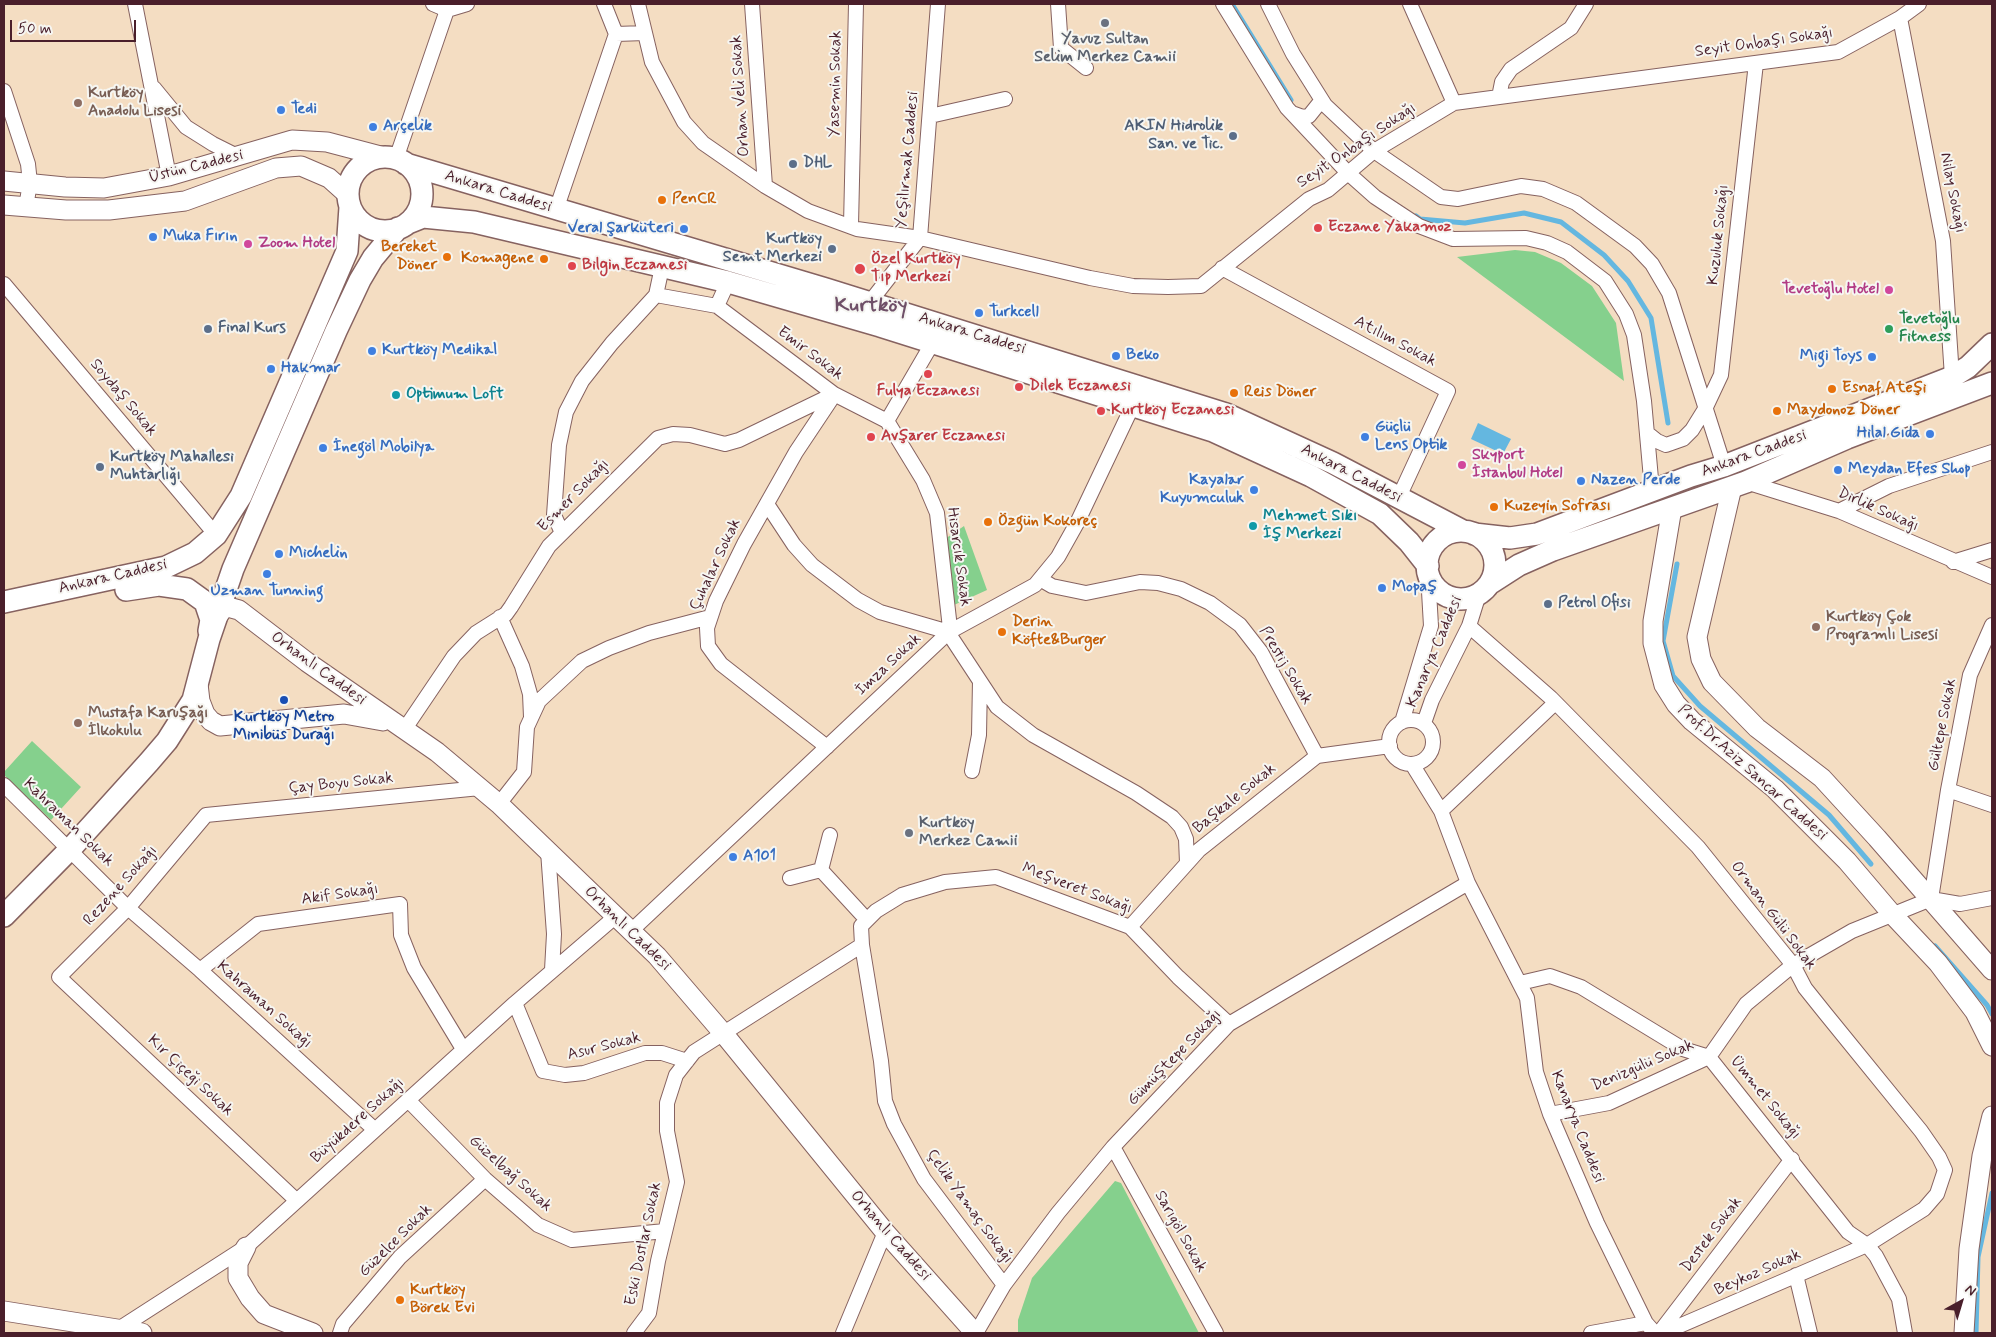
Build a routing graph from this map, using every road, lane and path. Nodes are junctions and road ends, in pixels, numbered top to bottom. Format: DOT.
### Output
graph roads {
  1 [pos="135,4"];
  2 [pos="432,4"];
  3 [pos="467,4"];
  4 [pos="604,4"];
  5 [pos="638,4"];
  6 [pos="752,4"];
  7 [pos="856,4"];
  8 [pos="938,4"];
  9 [pos="1058,4"];
  10 [pos="1223,4"];
  11 [pos="1268,4"];
  12 [pos="1410,4"];
  13 [pos="1586,4"];
  14 [pos="1919,4"];
  15 [pos="447,10"];
  16 [pos="1900,18"];
  17 [pos="645,33"];
  18 [pos="616,34"];
  19 [pos="1756,63"];
  20 [pos="1086,68"];
  21 [pos="151,83"];
  22 [pos="4,91"];
  23 [pos="1499,97"];
  24 [pos="1005,99"];
  25 [pos="1321,101"];
  26 [pos="1454,103"];
  27 [pos="1292,114"];
  28 [pos="930,116"];
  29 [pos="1374,152"];
  30 [pos="239,157"];
  31 [pos="396,160"];
  32 [pos="1348,173"];
  33 [pos="169,176"];
  34 [pos="4,181"];
  35 [pos="30,183"];
  36 [pos="765,186"];
  37 [pos="349,201"];
  38 [pos="4,205"];
  39 [pos="26,207"];
  40 [pos="556,210"];
  41 [pos="403,225"];
  42 [pos="851,225"];
  43 [pos="920,238"];
  44 [pos="662,267"];
  45 [pos="1222,268"];
  46 [pos="728,282"];
  47 [pos="4,284"];
  48 [pos="656,295"];
  49 [pos="870,302"];
  50 [pos="717,306"];
  51 [pos="932,342"];
  52 [pos="1992,344"];
  53 [pos="1952,377"];
  54 [pos="1992,383"];
  55 [pos="834,394"];
  56 [pos="1133,404"];
  57 [pos="1705,409"];
  58 [pos="887,421"];
  59 [pos="1647,433"];
  60 [pos="1992,452"];
  61 [pos="1724,466"];
  62 [pos="1739,484"];
  63 [pos="1652,490"];
  64 [pos="1399,497"];
  65 [pos="767,504"];
  66 [pos="1672,508"];
  67 [pos="1839,511"];
  68 [pos="562,533"];
  69 [pos="1469,533"];
  70 [pos="216,536"];
  71 [pos="1992,550"];
  72 [pos="1953,562"];
  73 [pos="1428,570"];
  74 [pos="1992,577"];
  75 [pos="1040,579"];
  76 [pos="1485,588"];
  77 [pos="4,602"];
  78 [pos="4,608"];
  79 [pos="500,617"];
  80 [pos="710,617"];
  81 [pos="1992,625"];
  82 [pos="1469,626"];
  83 [pos="212,630"];
  84 [pos="949,632"];
  85 [pos="980,682"];
  86 [pos="198,684"];
  87 [pos="1555,703"];
  88 [pos="531,717"];
  89 [pos="1402,722"];
  90 [pos="1424,723"];
  91 [pos="401,728"];
  92 [pos="1390,746"];
  93 [pos="827,747"];
  94 [pos="1317,756"];
  95 [pos="1412,764"];
  96 [pos="972,771"];
  97 [pos="4,785"];
  98 [pos="480,788"];
  99 [pos="1948,790"];
  100 [pos="499,804"];
  101 [pos="1992,805"];
  102 [pos="1441,811"];
  103 [pos="206,815"];
  104 [pos="830,835"];
  105 [pos="69,848"];
  106 [pos="548,851"];
  107 [pos="1187,863"];
  108 [pos="821,870"];
  109 [pos="790,878"];
  110 [pos="1468,883"];
  111 [pos="1992,898"];
  112 [pos="1931,899"];
  113 [pos="128,908"];
  114 [pos="1892,914"];
  115 [pos="4,916"];
  116 [pos="615,917"];
  117 [pos="867,920"];
  118 [pos="1130,927"];
  119 [pos="631,931"];
  120 [pos="862,945"];
  121 [pos="1793,965"];
  122 [pos="200,970"];
  123 [pos="552,970"];
  124 [pos="1992,970"];
  125 [pos="59,977"];
  126 [pos="1520,983"];
  127 [pos="515,1003"];
  128 [pos="1229,1024"];
  129 [pos="723,1033"];
  130 [pos="1992,1046"];
  131 [pos="463,1049"];
  132 [pos="1709,1057"];
  133 [pos="687,1061"];
  134 [pos="408,1100"];
  135 [pos="1550,1114"];
  136 [pos="1992,1116"];
  137 [pos="374,1129"];
  138 [pos="1112,1147"];
  139 [pos="1792,1159"];
  140 [pos="485,1179"];
  141 [pos="296,1200"];
  142 [pos="665,1231"];
  143 [pos="885,1232"];
  144 [pos="1867,1245"];
  145 [pos="246,1247"];
  146 [pos="1796,1275"];
  147 [pos="1004,1285"];
  148 [pos="4,1311"];
  149 [pos="1650,1328"];
  150 [pos="115,1331"];
  151 [pos="142,1333"];
  152 [pos="313,1333"];
  153 [pos="340,1333"];
  154 [pos="634,1333"];
  155 [pos="843,1333"];
  156 [pos="975,1333"];
  157 [pos="1216,1333"];
  158 [pos="1590,1333"];
  159 [pos="1659,1333"];
  160 [pos="1664,1333"];
  161 [pos="1810,1333"];
  162 [pos="1906,1333"];
  163 [pos="1964,1333"];
  1 -- 21 [label="street"];
  2 -- 15 [label="street"];
  3 -- 15 [label="street"];
  4 -- 18 [label="street"];
  5 -- 17 [label="street, Seyit Onbaşı Sokağı"];
  6 -- 36 [label="street, Orhan Veli Sokak"];
  7 -- 42 [label="street, Yasemin Sokak"];
  8 -- 28 [label="street, Yeşilırmak Caddesi"];
  9 -- 20 [label="street"];
  10 -- 27 [label="street"];
  11 -- 25 [label="street"];
  12 -- 26 [label="street"];
  13 -- 23 [label="street"];
  14 -- 16 [label="street, Seyit Onbaşı Sokağı"];
  15 -- 31 [label="street"];
  16 -- 19 [label="street, Seyit Onbaşı Sokağı"];
  16 -- 53 [label="street, Nilay Sokağı"];
  17 -- 18 [label="street"];
  17 -- 36 [label="street, Seyit Onbaşı Sokağı"];
  18 -- 40 [label="street"];
  19 -- 23 [label="street, Seyit Onbaşı Sokağı"];
  19 -- 57 [label="street, Kuzuluk Sokağı"];
  21 -- 30 [label="street"];
  21 -- 33 [label="street"];
  22 -- 35 [label="street"];
  23 -- 26 [label="street, Seyit Onbaşı Sokağı"];
  24 -- 28 [label="street"];
  25 -- 27 [label="street"];
  25 -- 29 [label="street"];
  26 -- 29 [label="street, Seyit Onbaşı Sokağı"];
  27 -- 32 [label="street"];
  28 -- 43 [label="street, Yeşilırmak Caddesi"];
  29 -- 32 [label="street, Seyit Onbaşı Sokağı"];
  29 -- 57 [label="street"];
  30 -- 31 [label="street, Üstün Caddesi"];
  30 -- 33 [label="street, Üstün Caddesi"];
  31 -- 37 [label="main road"];
  31 -- 40 [label="main road, Ankara Caddesi"];
  31 -- 41 [label="main road"];
  32 -- 45 [label="street, Seyit Onbaşı Sokağı"];
  32 -- 59 [label="street"];
  33 -- 35 [label="street, Üstün Caddesi"];
  34 -- 35 [label="street, Üstün Caddesi"];
  35 -- 39 [label="street"];
  36 -- 42 [label="street, Seyit Onbaşı Sokağı"];
  37 -- 39 [label="street, Üstün Caddesi"];
  37 -- 41 [label="main road"];
  37 -- 70 [label="main road, Ankara Caddesi"];
  38 -- 39 [label="street, Üstün Caddesi"];
  40 -- 49 [label="main road, Ankara Caddesi"];
  41 -- 44 [label="main road, Ankara Caddesi"];
  41 -- 83 [label="main road"];
  42 -- 43 [label="street, Seyit Onbaşı Sokağı"];
  43 -- 45 [label="street, Seyit Onbaşı Sokağı"];
  43 -- 49 [label="street, Yeşilırmak Caddesi"];
  44 -- 46 [label="main road, Ankara Caddesi"];
  44 -- 48 [label="street"];
  45 -- 64 [label="street, Atılım Sokak"];
  46 -- 50 [label="street"];
  46 -- 51 [label="main road, Ankara Caddesi"];
  47 -- 70 [label="street, Soydaş Sokak"];
  48 -- 50 [label="street"];
  48 -- 68 [label="street"];
  49 -- 64 [label="main road, Ankara Caddesi"];
  50 -- 55 [label="street, Emir Sokak"];
  51 -- 56 [label="main road, Ankara Caddesi"];
  51 -- 58 [label="street"];
  52 -- 53 [label="main road, Ankara Caddesi"];
  53 -- 61 [label="main road, Ankara Caddesi"];
  54 -- 62 [label="main road, Ankara Caddesi"];
  55 -- 58 [label="street, Emir Sokak"];
  55 -- 65 [label="street, Çuhalar Sokak"];
  55 -- 68 [label="street, Esmer Sokağı"];
  56 -- 73 [label="main road, Ankara Caddesi"];
  56 -- 75 [label="street, İmza Sokak"];
  57 -- 59 [label="street, Kuzuluk Sokağı"];
  57 -- 61 [label="street"];
  58 -- 84 [label="street, Hisarcık Sokak"];
  59 -- 63 [label="street"];
  60 -- 67 [label="street"];
  61 -- 63 [label="main road, Ankara Caddesi"];
  62 -- 66 [label="main road, Ankara Caddesi"];
  62 -- 67 [label="street, Dirlik Sokağı"];
  62 -- 112 [label="street"];
  63 -- 69 [label="main road, Ankara Caddesi"];
  64 -- 69 [label="main road, Ankara Caddesi"];
  65 -- 80 [label="street, Çuhalar Sokak"];
  65 -- 84 [label="street"];
  66 -- 76 [label="main road, Ankara Caddesi"];
  66 -- 114 [label="street, Prof.Dr.Aziz Sancar Caddesi"];
  67 -- 72 [label="street, Dirlik Sokağı"];
  68 -- 79 [label="street, Esmer Sokağı"];
  69 -- 73 [label="main road"];
  69 -- 76 [label="main road"];
  70 -- 77 [label="main road, Ankara Caddesi"];
  71 -- 72 [label="street"];
  72 -- 74 [label="street, Dirlik Sokağı"];
  73 -- 76 [label="main road"];
  73 -- 89 [label="street, Kanarya Caddesi"];
  75 -- 84 [label="street, İmza Sokak"];
  75 -- 94 [label="street, Prestij Sokak"];
  76 -- 82 [label="street, Kanarya Caddesi"];
  78 -- 83 [label="main road"];
  79 -- 88 [label="street"];
  79 -- 91 [label="street, Esmer Sokağı"];
  80 -- 88 [label="street"];
  80 -- 93 [label="street, Çuhalar Sokak"];
  81 -- 99 [label="street, Gültepe Sokak"];
  82 -- 87 [label="street, Orman Gülü Sokak"];
  82 -- 90 [label="street, Kanarya Caddesi"];
  83 -- 86 [label="main road"];
  83 -- 91 [label="street, Orhanlı Caddesi"];
  84 -- 85 [label="street, Hisarcık Sokak"];
  84 -- 93 [label="street, İmza Sokak"];
  85 -- 96 [label="street"];
  85 -- 107 [label="street, Hisarcık Sokak"];
  86 -- 91 [label="street"];
  86 -- 105 [label="main road"];
  87 -- 102 [label="street"];
  87 -- 121 [label="street, Orman Gülü Sokak"];
  88 -- 100 [label="street"];
  89 -- 90 [label="street"];
  89 -- 92 [label="street"];
  90 -- 95 [label="street"];
  91 -- 98 [label="street, Orhanlı Caddesi"];
  92 -- 94 [label="street"];
  92 -- 95 [label="street"];
  93 -- 119 [label="street, İmza Sokak"];
  94 -- 107 [label="street, Başkale Sokak"];
  95 -- 102 [label="street, Kanarya Caddesi"];
  97 -- 105 [label="street, Kahraman Sokak"];
  98 -- 100 [label="street, Orhanlı Caddesi"];
  98 -- 103 [label="street, Çay Boyu Sokak"];
  99 -- 101 [label="street, Gültepe Sokak"];
  99 -- 112 [label="street"];
  100 -- 106 [label="street, Orhanlı Caddesi"];
  102 -- 110 [label="street, Kanarya Caddesi"];
  103 -- 113 [label="street, Rezene Sokağı"];
  104 -- 108 [label="street"];
  105 -- 113 [label="street, Kahraman Sokak"];
  105 -- 115 [label="main road"];
  106 -- 116 [label="street, Orhanlı Caddesi"];
  106 -- 123 [label="street"];
  107 -- 118 [label="street, Başkale Sokak"];
  108 -- 109 [label="street"];
  108 -- 117 [label="street"];
  110 -- 126 [label="street, Kanarya Caddesi"];
  110 -- 128 [label="street, Gümüştepe Sokağı"];
  111 -- 112 [label="street"];
  112 -- 114 [label="street, Denizgülü Sokak"];
  112 -- 124 [label="street"];
  113 -- 122 [label="street, Kahraman Sokağı"];
  113 -- 125 [label="street, Rezene Sokağı"];
  114 -- 121 [label="street, Denizgülü Sokak"];
  114 -- 130 [label="street, Prof.Dr.Aziz Sancar Caddesi"];
  116 -- 119 [label="street, Orhanlı Caddesi"];
  116 -- 123 [label="street, Büyükdere Sokağı"];
  117 -- 118 [label="street, Meşveret Sokağı"];
  117 -- 120 [label="street"];
  118 -- 128 [label="street, Meşveret Sokağı"];
  119 -- 129 [label="street, Orhanlı Caddesi"];
  120 -- 129 [label="street"];
  120 -- 147 [label="street, Çelik Yamaç Sokağı"];
  121 -- 132 [label="street, Denizgülü Sokak"];
  121 -- 144 [label="street, Orman Gülü Sokak"];
  122 -- 131 [label="street, Akif Sokağı"];
  122 -- 137 [label="street, Kahraman Sokağı"];
  123 -- 127 [label="street, Büyükdere Sokağı"];
  125 -- 141 [label="street, Kır Çiçeği Sokak"];
  126 -- 132 [label="street, Ümmet Sokağı"];
  126 -- 135 [label="street, Kanarya Caddesi"];
  127 -- 131 [label="street, Büyükdere Sokağı"];
  127 -- 133 [label="street, Asur Sokak"];
  128 -- 138 [label="street, Gümüştepe Sokağı"];
  129 -- 133 [label="street, Eski Dostlar Sokak"];
  129 -- 143 [label="street, Orhanlı Caddesi"];
  131 -- 134 [label="street, Büyükdere Sokağı"];
  132 -- 135 [label="street, Denizgülü Sokak"];
  132 -- 139 [label="street, Ümmet Sokağı"];
  133 -- 142 [label="street, Eski Dostlar Sokak"];
  134 -- 137 [label="street, Büyükdere Sokağı"];
  134 -- 140 [label="street, Güzelbağ Sokak"];
  135 -- 149 [label="street, Kanarya Caddesi"];
  136 -- 163 [label="street"];
  137 -- 141 [label="street, Büyükdere Sokağı"];
  138 -- 147 [label="street, Gümüştepe Sokağı"];
  138 -- 157 [label="street, Sarıgöl Sokak"];
  139 -- 144 [label="street, Ümmet Sokağı"];
  139 -- 159 [label="street, Destek Sokak"];
  140 -- 142 [label="street, Güzelbağ Sokak"];
  140 -- 153 [label="street, Güzelce Sokak"];
  141 -- 145 [label="street, Büyükdere Sokağı"];
  142 -- 154 [label="street, Eski Dostlar Sokak"];
  143 -- 155 [label="street"];
  143 -- 156 [label="street, Orhanlı Caddesi"];
  144 -- 146 [label="street, Beykoz Sokak"];
  144 -- 162 [label="street, Ümmet Sokağı"];
  145 -- 150 [label="street, Büyükdere Sokağı"];
  145 -- 152 [label="street"];
  146 -- 160 [label="street, Beykoz Sokak"];
  146 -- 161 [label="street"];
  147 -- 156 [label="street, Gümüştepe Sokağı"];
  148 -- 150 [label="street"];
  149 -- 158 [label="street"];
  150 -- 151 [label="street"];
}
